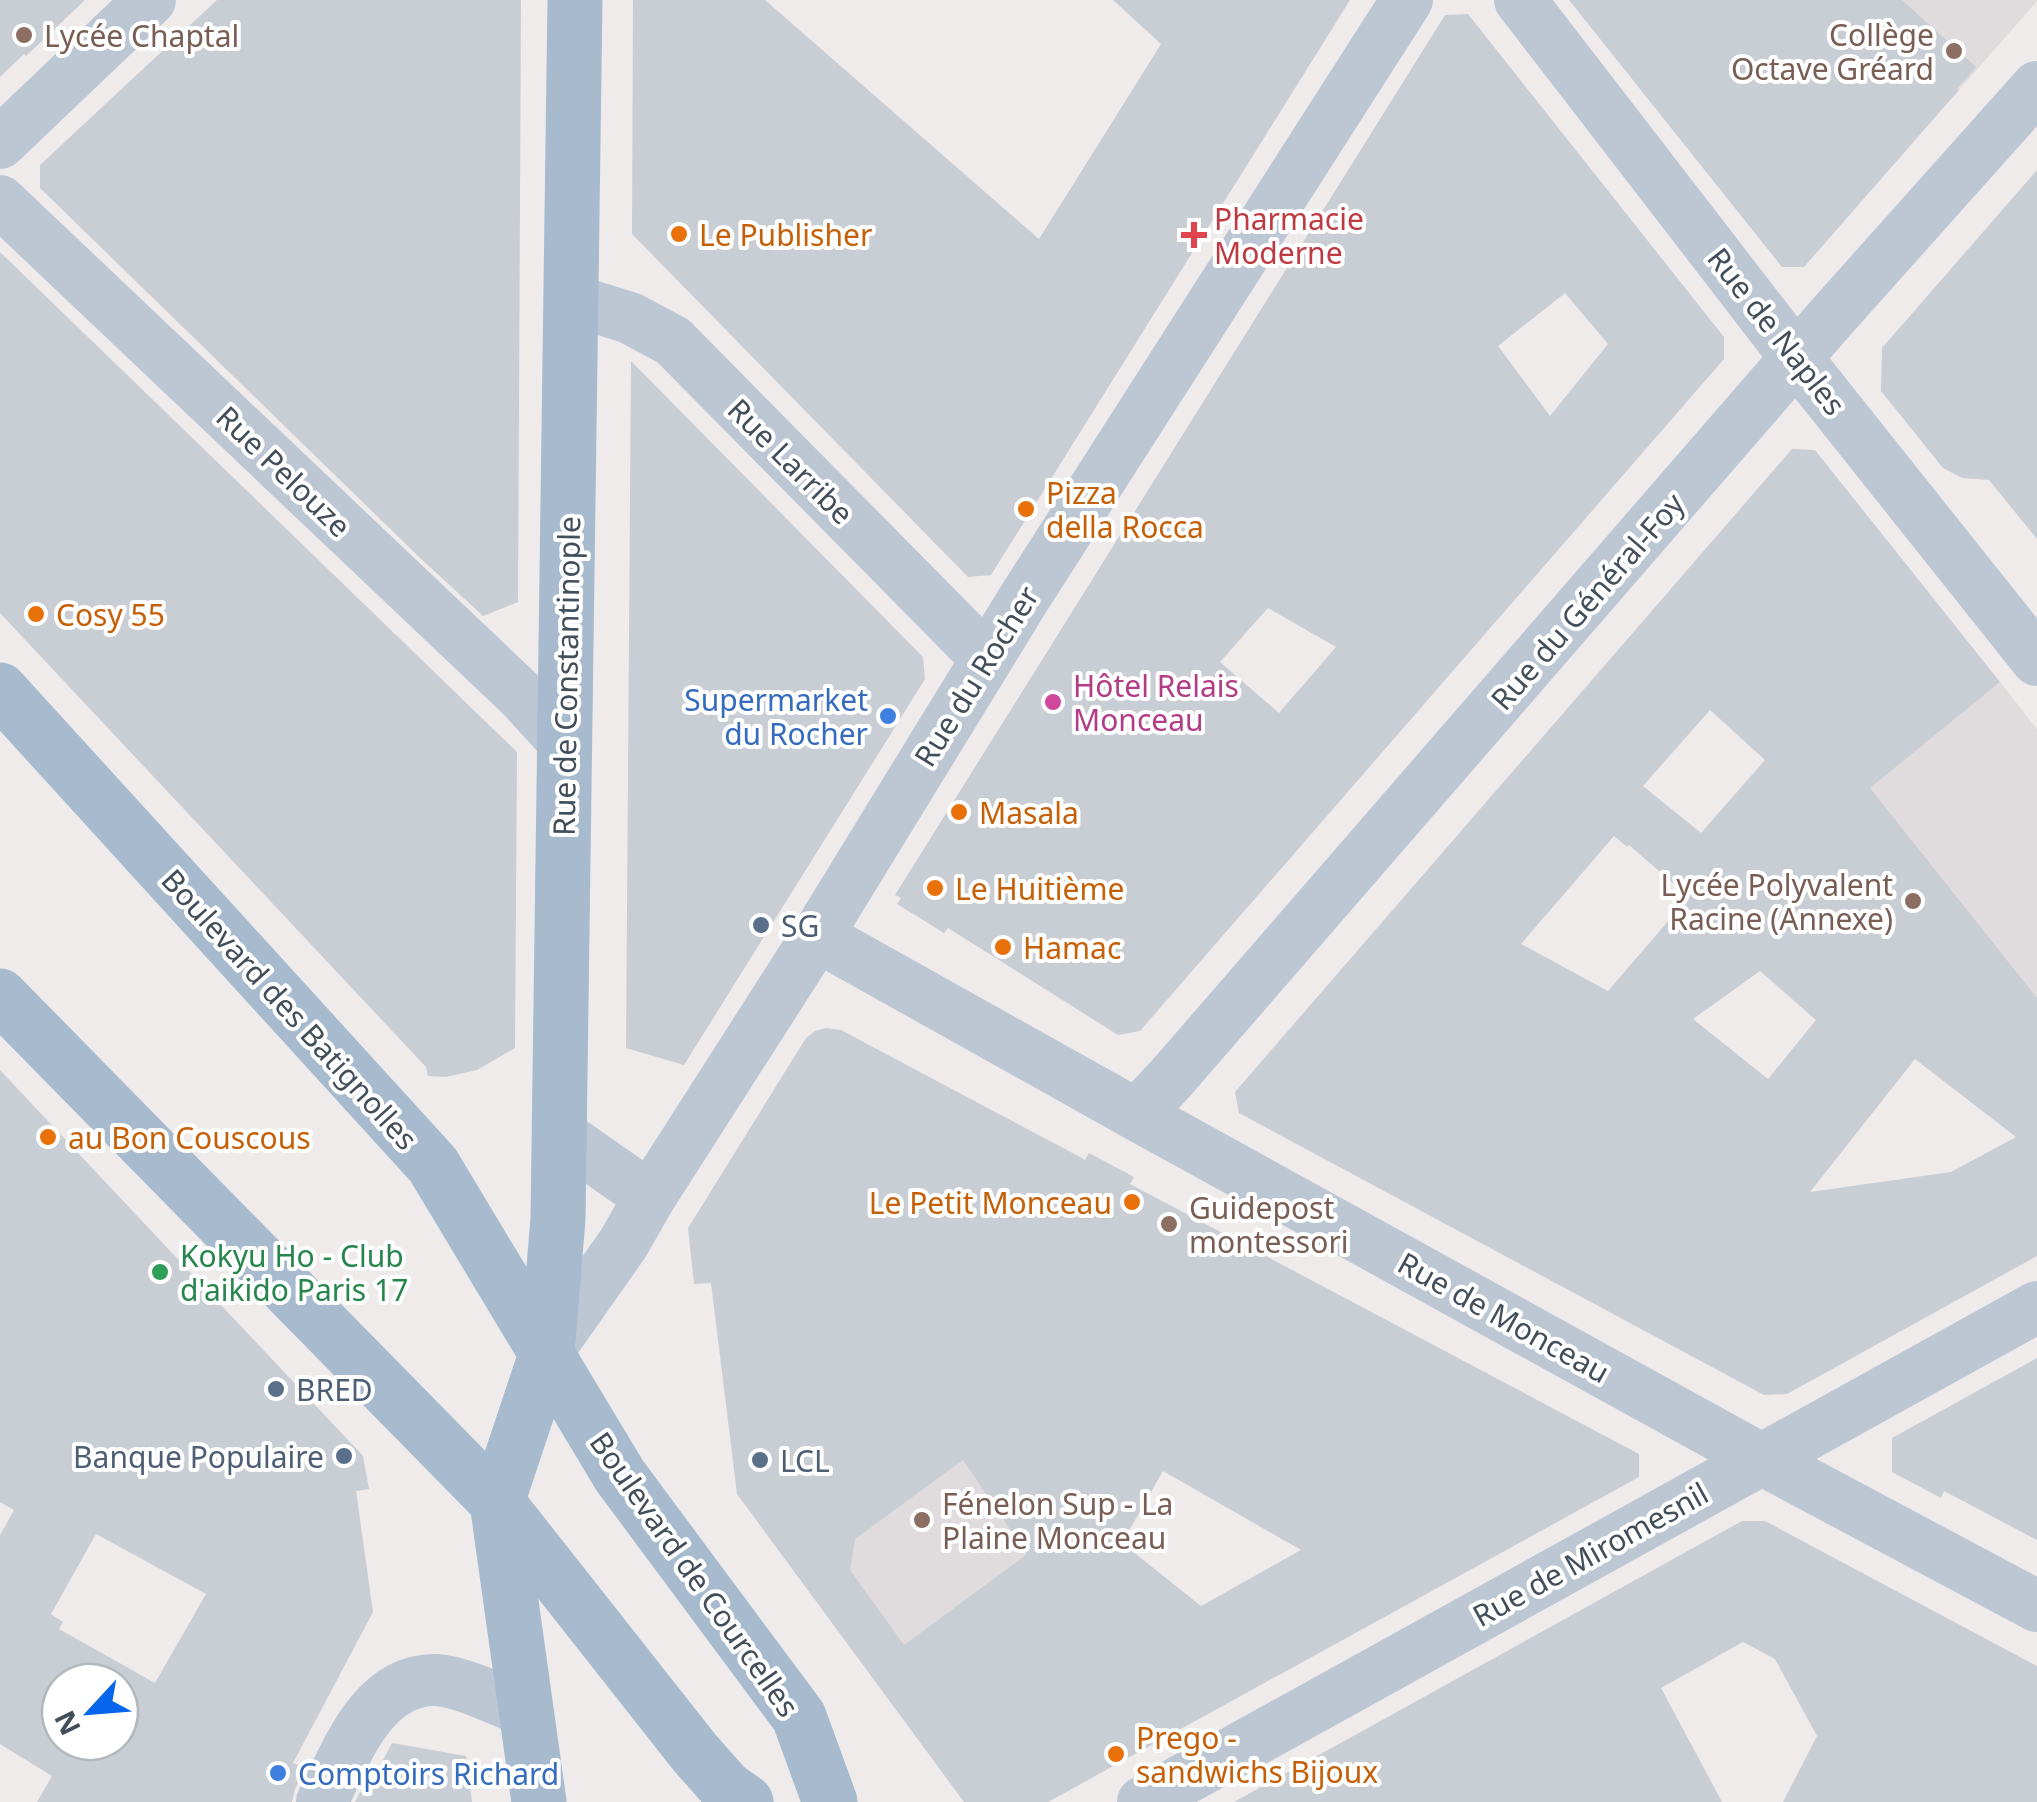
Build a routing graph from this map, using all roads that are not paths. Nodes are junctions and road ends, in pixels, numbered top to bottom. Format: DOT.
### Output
graph roads {
  1 [pos="150,0"];
  2 [pos="576,0"];
  3 [pos="1407,0"];
  4 [pos="1520,0"];
  5 [pos="2037,88"];
  6 [pos="0,143"];
  7 [pos="0,201"];
  8 [pos="572,300"];
  9 [pos="1797,359"];
  10 [pos="986,658"];
  11 [pos="2037,660"];
  12 [pos="0,690"];
  13 [pos="566,743"];
  14 [pos="817,936"];
  15 [pos="0,996"];
  16 [pos="1137,1115"];
  17 [pos="560,1134"];
  18 [pos="650,1197"];
  19 [pos="2037,1307"];
  20 [pos="547,1352"];
  21 [pos="1762,1458"];
  22 [pos="497,1502"];
  23 [pos="2037,1606"];
  24 [pos="526,1711"];
  25 [pos="322,1802"];
  26 [pos="539,1802"];
  27 [pos="746,1802"];
  28 [pos="830,1802"];
  29 [pos="1143,1802"];
  1 -- 6 [label="street"];
  2 -- 8 [label="main road, Rue de Constantinople"];
  3 -- 10 [label="street, Rue du Rocher"];
  4 -- 9 [label="street, Rue de Naples"];
  5 -- 9 [label="street, Rue du Général-Foy"];
  7 -- 13 [label="street, Rue Pelouze"];
  8 -- 10 [label="street, Rue Larribe"];
  8 -- 13 [label="main road, Rue de Constantinople"];
  9 -- 11 [label="street, Rue de Naples"];
  9 -- 16 [label="street, Rue du Général-Foy"];
  10 -- 14 [label="street, Rue du Rocher"];
  12 -- 20 [label="main road, Boulevard des Batignolles"];
  13 -- 17 [label="main road, Rue de Constantinople"];
  14 -- 16 [label="street, Rue de Monceau"];
  14 -- 18 [label="street, Rue du Rocher"];
  15 -- 22 [label="main road"];
  16 -- 21 [label="street, Rue de Monceau"];
  17 -- 18 [label="street"];
  17 -- 20 [label="main road, Rue de Constantinople"];
  18 -- 20 [label="street, Rue du Rocher"];
  19 -- 21 [label="street, Rue de Miromesnil"];
  20 -- 22 [label="main road, Rue de Constantinople"];
  20 -- 28 [label="main road, Boulevard de Courcelles"];
  21 -- 23 [label="street, Rue de Monceau"];
  21 -- 29 [label="street, Rue de Miromesnil"];
  22 -- 24 [label="main road"];
  22 -- 27 [label="main road"];
  24 -- 25 [label="street"];
  24 -- 26 [label="main road"];
}
